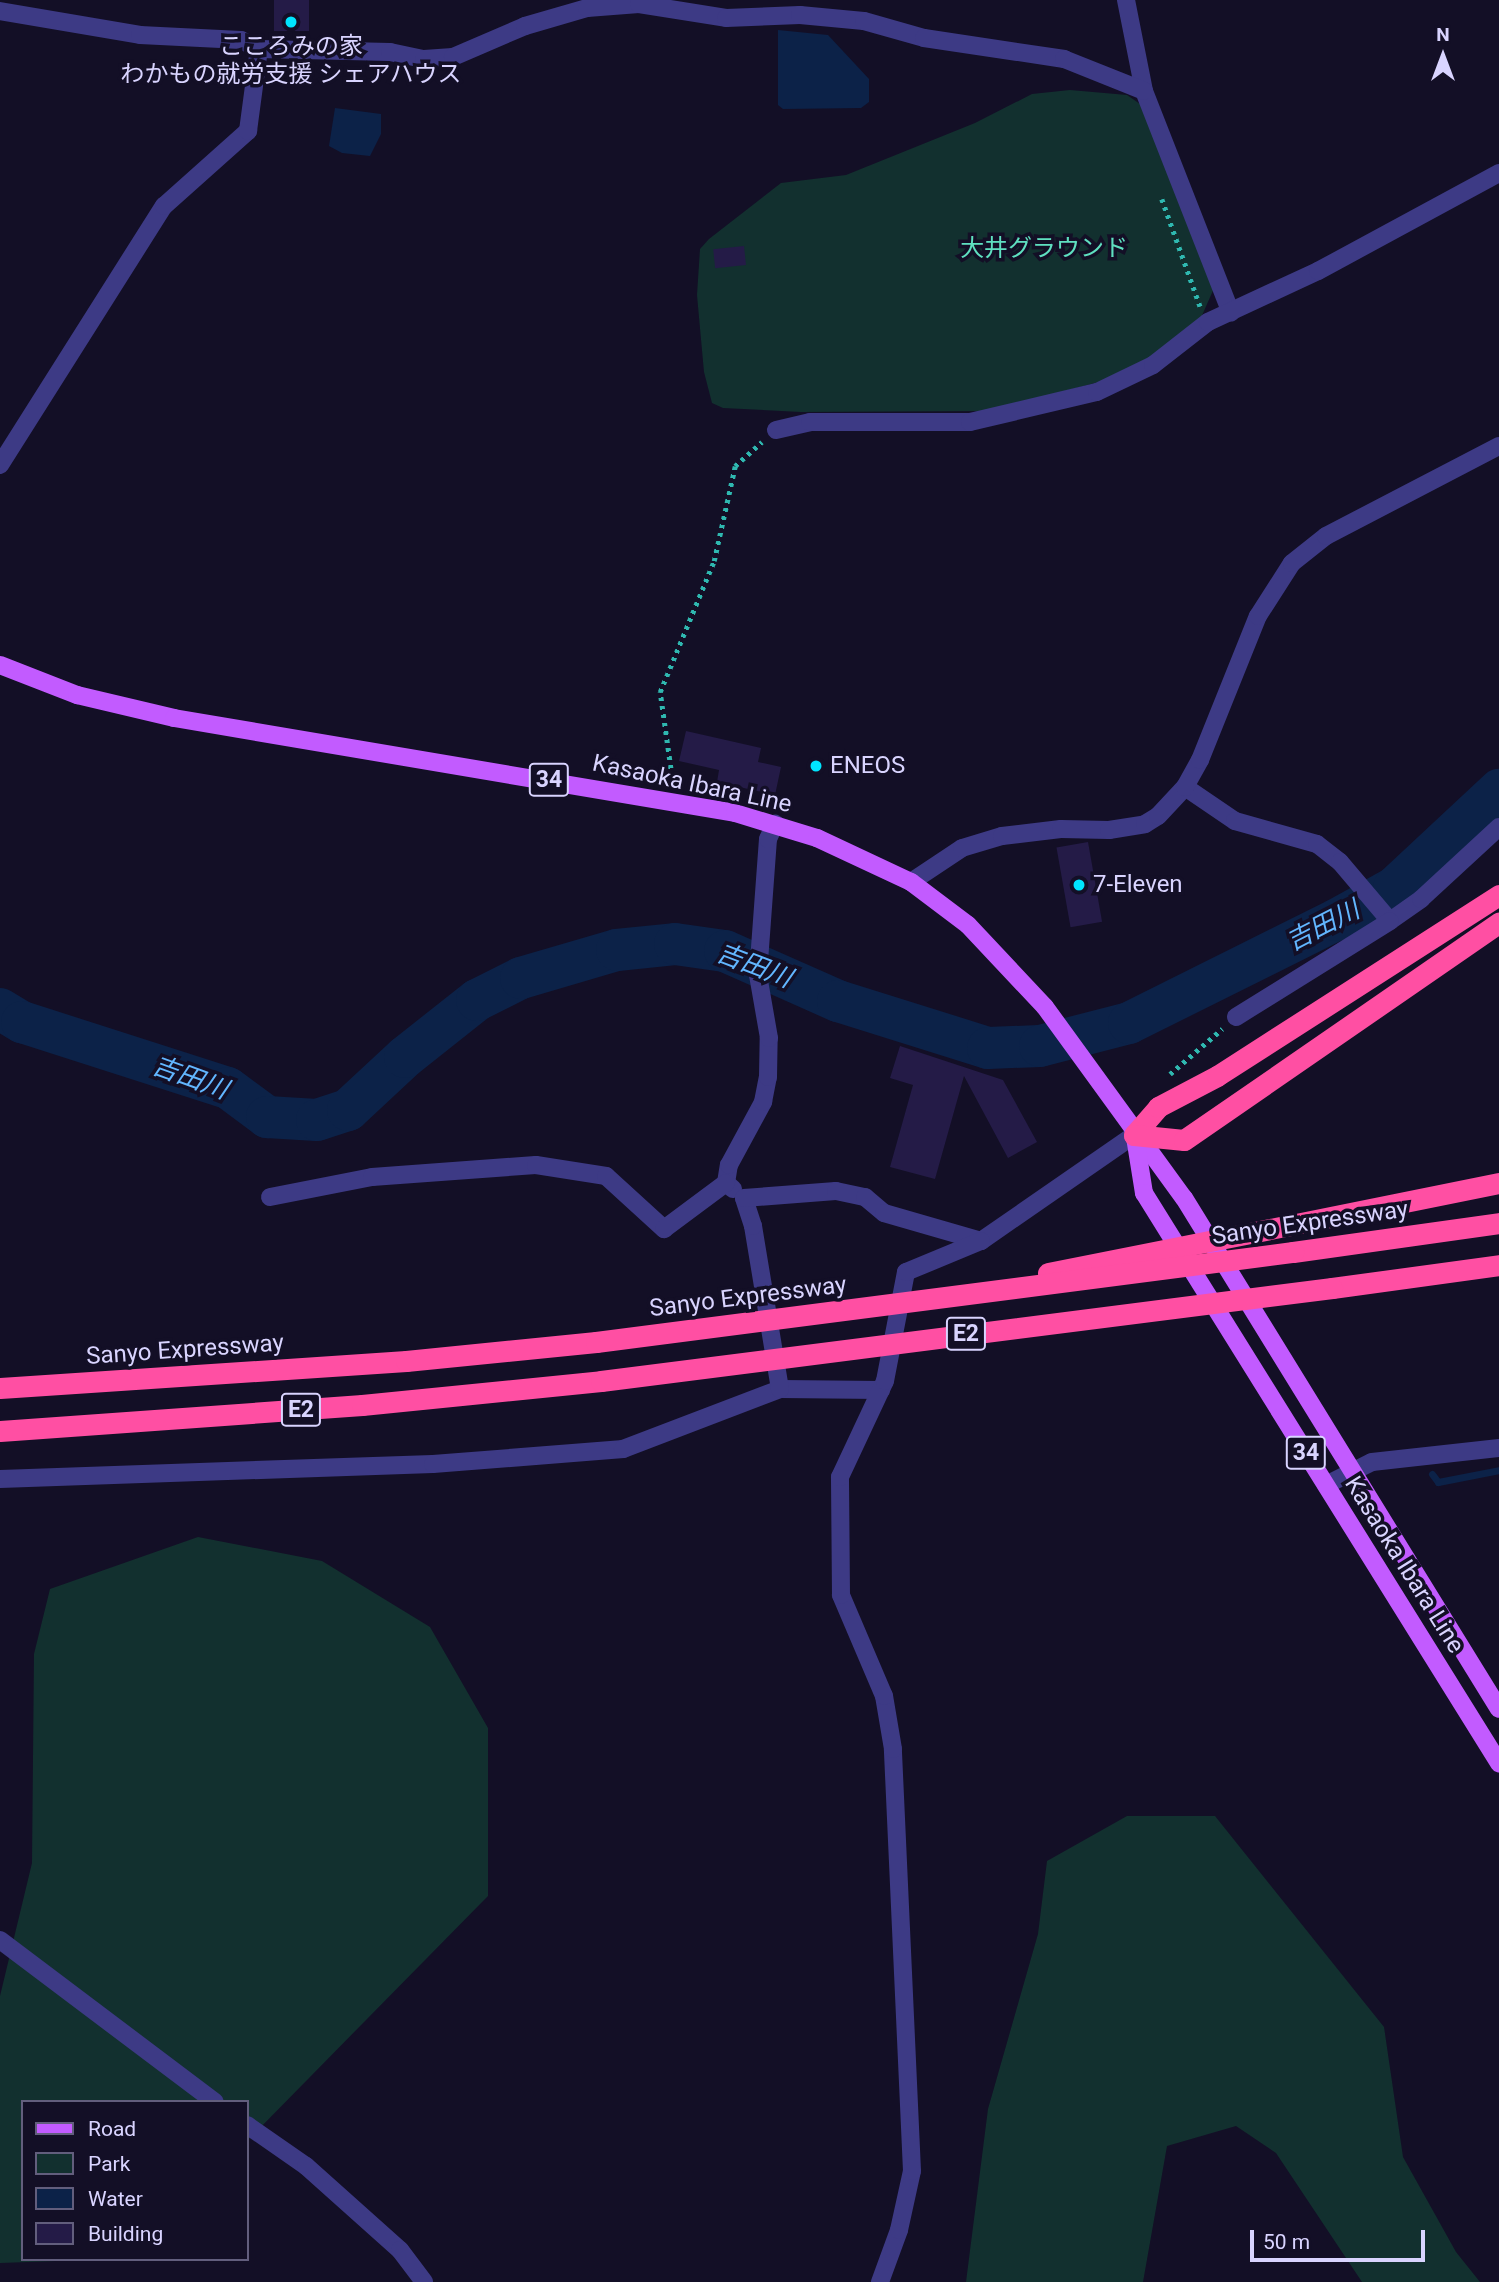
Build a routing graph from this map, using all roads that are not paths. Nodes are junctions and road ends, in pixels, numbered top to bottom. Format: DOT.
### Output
graph roads {
  1 [pos="1126,0"];
  2 [pos="0,11"];
  3 [pos="259,49"];
  4 [pos="1144,91"];
  5 [pos="1499,173"];
  6 [pos="1231,313"];
  7 [pos="776,430"];
  8 [pos="1499,446"];
  9 [pos="0,465"];
  10 [pos="0,665"];
  11 [pos="1185,788"];
  12 [pos="775,824"];
  13 [pos="1499,827"];
  14 [pos="911,882"];
  15 [pos="1499,895"];
  16 [pos="1387,918"];
  17 [pos="1499,923"];
  18 [pos="1236,1017"];
  19 [pos="1134,1135"];
  20 [pos="726,1183"];
  21 [pos="1499,1183"];
  22 [pos="270,1197"];
  23 [pos="744,1198"];
  24 [pos="1499,1223"];
  25 [pos="981,1241"];
  26 [pos="1499,1265"];
  27 [pos="857,1310"];
  28 [pos="0,1388"];
  29 [pos="780,1390"];
  30 [pos="881,1390"];
  31 [pos="0,1431"];
  32 [pos="1499,1448"];
  33 [pos="1350,1471"];
  34 [pos="0,1479"];
  35 [pos="1326,1485"];
  36 [pos="1499,1709"];
  37 [pos="1499,1763"];
  38 [pos="0,1940"];
  39 [pos="212,2100"];
  40 [pos="248,2125"];
  41 [pos="424,2282"];
  42 [pos="880,2282"];
  1 -- 4 [label="street"];
  2 -- 3 [label="street"];
  3 -- 4 [label="street"];
  3 -- 9 [label="street"];
  4 -- 6 [label="street"];
  5 -- 6 [label="street"];
  6 -- 7 [label="street"];
  8 -- 11 [label="street"];
  10 -- 12 [label="main road, Kasaoka Ibara Line / 34"];
  11 -- 14 [label="street"];
  11 -- 16 [label="street"];
  12 -- 14 [label="main road, Kasaoka Ibara Line / 34"];
  12 -- 20 [label="street"];
  13 -- 16 [label="street"];
  14 -- 19 [label="main road, Kasaoka Ibara Line / 34"];
  15 -- 19 [label="highway"];
  16 -- 18 [label="street"];
  17 -- 19 [label="highway"];
  19 -- 25 [label="street"];
  19 -- 33 [label="main road, Kasaoka Ibara Line / 34"];
  19 -- 35 [label="main road, Kasaoka Ibara Line / 34"];
  20 -- 22 [label="street"];
  20 -- 23 [label="street"];
  21 -- 27 [label="highway, bridge"];
  23 -- 25 [label="street"];
  23 -- 29 [label="street"];
  24 -- 27 [label="highway, Sanyo Expressway / E2, bridge"];
  25 -- 30 [label="street"];
  26 -- 31 [label="highway, E2, bridge"];
  27 -- 28 [label="highway, Sanyo Expressway / E2, bridge"];
  29 -- 30 [label="street"];
  29 -- 34 [label="street"];
  30 -- 42 [label="street"];
  32 -- 33 [label="street"];
  33 -- 35 [label="street"];
  33 -- 36 [label="main road, Kasaoka Ibara Line / 34"];
  35 -- 37 [label="main road, Kasaoka Ibara Line / 34"];
  38 -- 39 [label="street"];
  40 -- 41 [label="street"];
}
